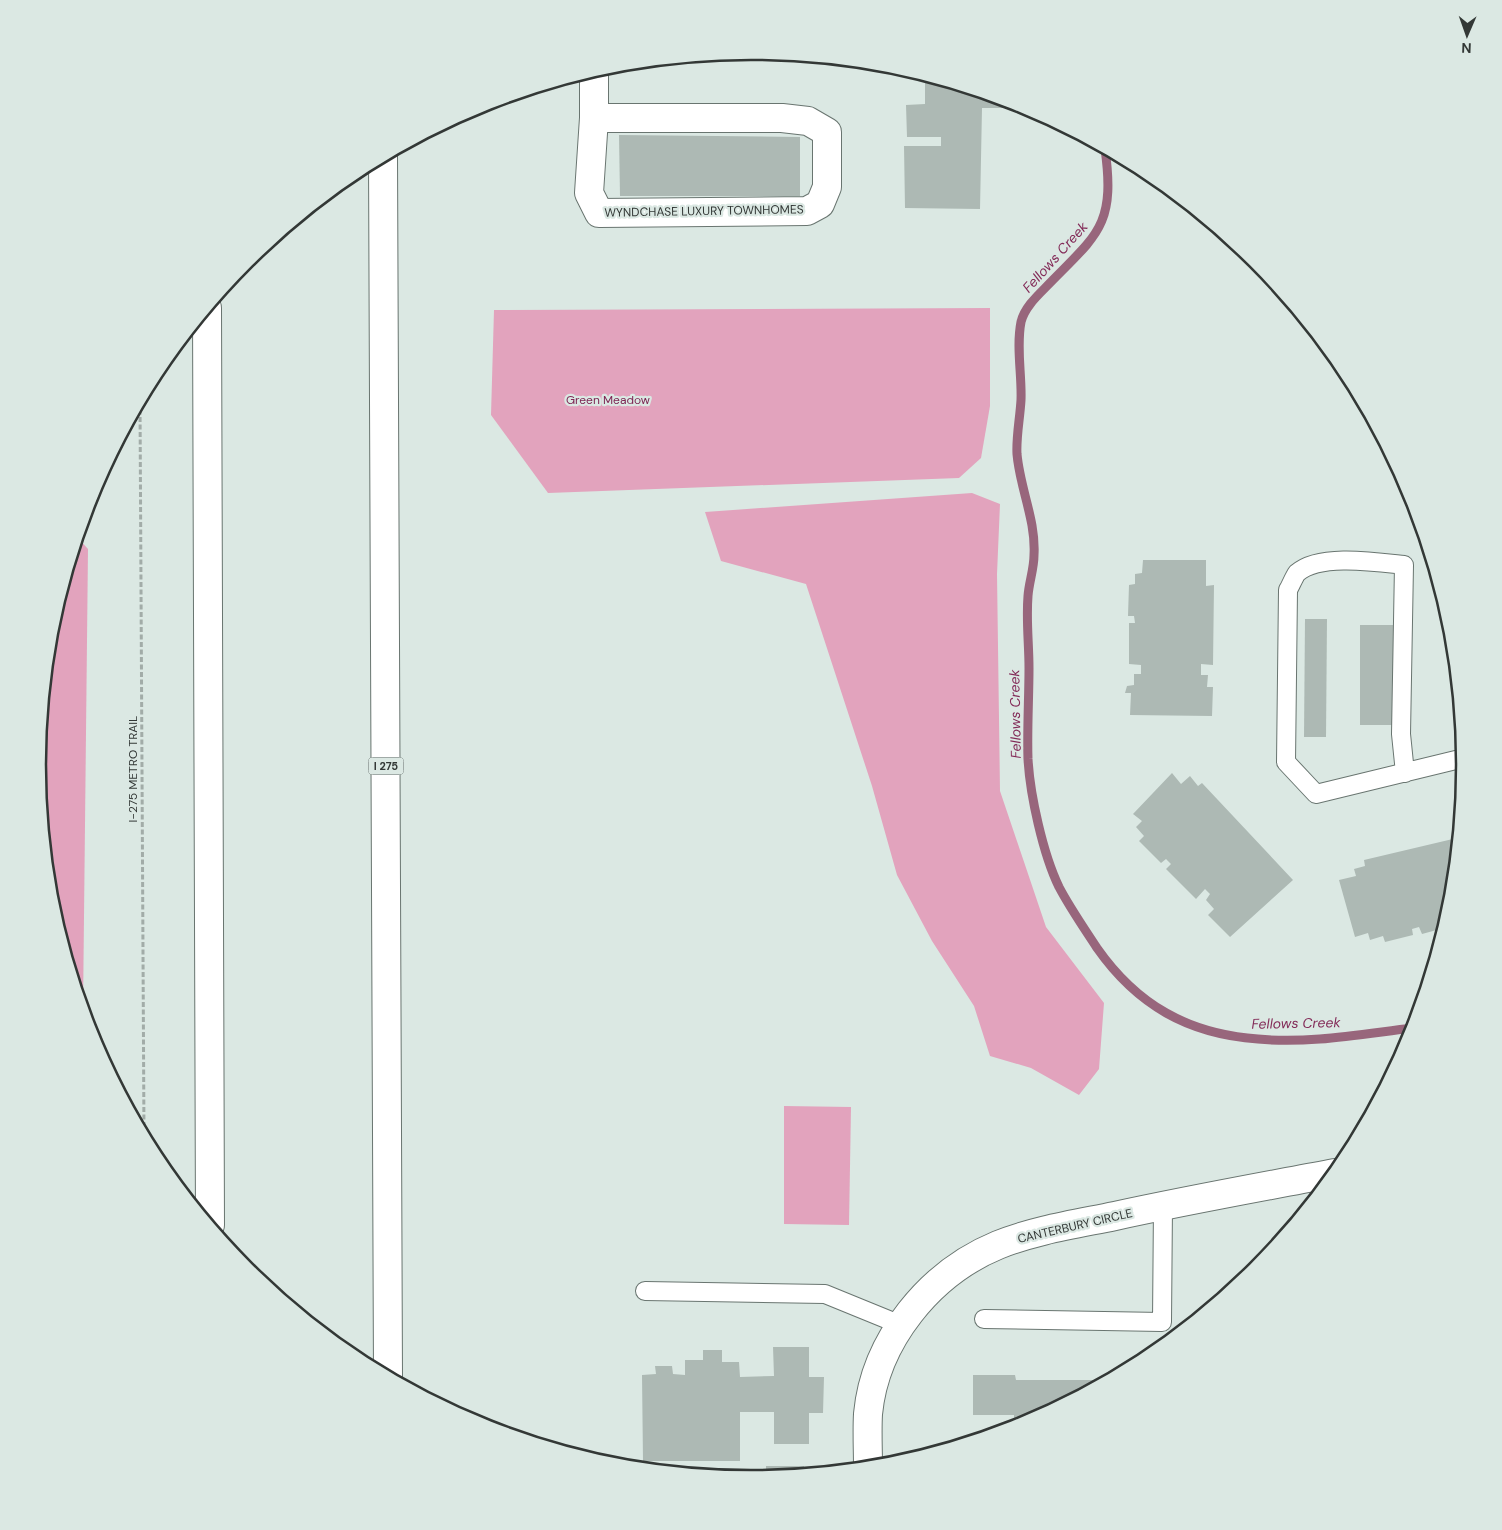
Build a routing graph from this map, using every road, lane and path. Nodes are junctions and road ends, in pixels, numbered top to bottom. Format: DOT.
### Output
graph roads {
  1 [pos="594,78"];
  2 [pos="594,118"];
  3 [pos="383,165"];
  4 [pos="207,317"];
  5 [pos="140,415"];
  6 [pos="1456,760"];
  7 [pos="1405,773"];
  8 [pos="144,1122"];
  9 [pos="1324,1175"];
  10 [pos="1163,1205"];
  11 [pos="210,1216"];
  12 [pos="645,1291"];
  13 [pos="984,1319"];
  14 [pos="901,1325"];
  15 [pos="388,1368"];
  16 [pos="868,1460"];
  1 -- 2 [label="main road"];
  2 -- 2 [label="main road, WYNDCHASE LUXURY TOWNHOMES"];
  3 -- 15 [label="main road, I 275"];
  4 -- 11 [label="main road"];
  5 -- 8 [label="path, I-275 METRO TRAIL"];
  6 -- 7 [label="lane"];
  7 -- 7 [label="lane"];
  9 -- 10 [label="main road, CANTERBURY CIRCLE"];
  10 -- 13 [label="lane"];
  10 -- 14 [label="main road, CANTERBURY CIRCLE"];
  12 -- 14 [label="lane"];
  14 -- 16 [label="main road, CANTERBURY CIRCLE"];
}
